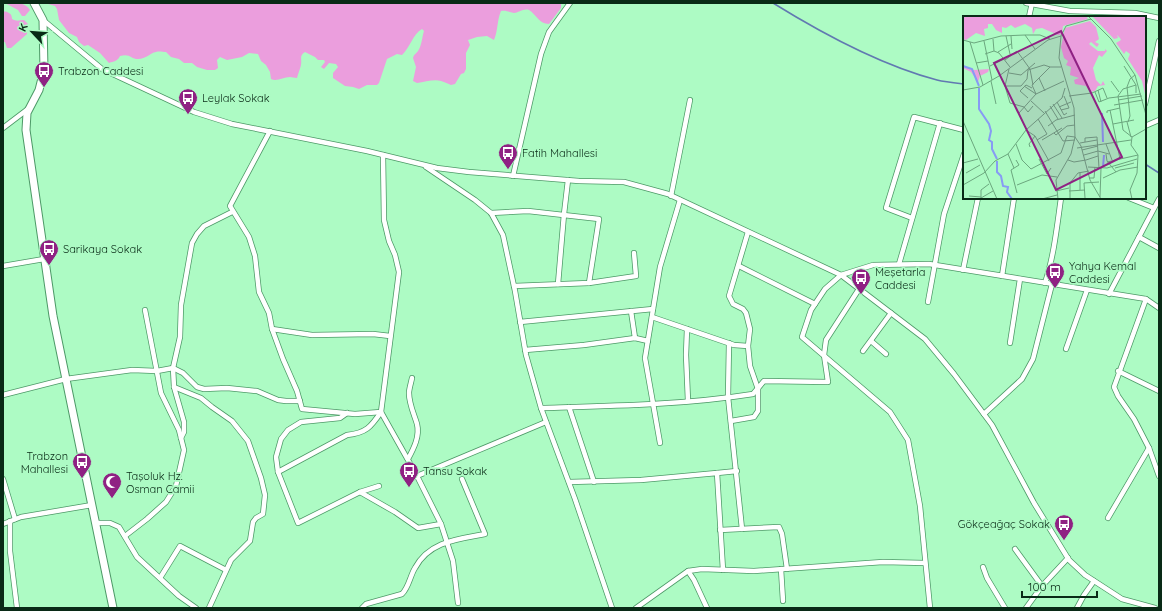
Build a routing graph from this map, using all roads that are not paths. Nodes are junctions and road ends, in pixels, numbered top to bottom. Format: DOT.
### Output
graph roads {
  1 [pos="34,3"];
  2 [pos="570,3"];
  3 [pos="1030,3"];
  4 [pos="1029,16"];
  5 [pos="1159,18"];
  6 [pos="43,20"];
  7 [pos="1159,41"];
  8 [pos="1147,87"];
  9 [pos="690,100"];
  10 [pos="30,108"];
  11 [pos="1159,120"];
  12 [pos="940,123"];
  13 [pos="1146,126"];
  14 [pos="3,128"];
  15 [pos="963,130"];
  16 [pos="270,131"];
  17 [pos="383,155"];
  18 [pos="963,157"];
  19 [pos="422,164"];
  20 [pos="513,176"];
  21 [pos="568,180"];
  22 [pos="671,196"];
  23 [pos="978,199"];
  24 [pos="1014,199"];
  25 [pos="1061,199"];
  26 [pos="1132,199"];
  27 [pos="1159,199"];
  28 [pos="680,200"];
  29 [pos="1154,208"];
  30 [pos="232,212"];
  31 [pos="491,213"];
  32 [pos="564,214"];
  33 [pos="912,218"];
  34 [pos="748,232"];
  35 [pos="1139,237"];
  36 [pos="1159,248"];
  37 [pos="634,253"];
  38 [pos="44,259"];
  39 [pos="899,264"];
  40 [pos="934,265"];
  41 [pos="3,266"];
  42 [pos="739,266"];
  43 [pos="964,270"];
  44 [pos="841,275"];
  45 [pos="1002,276"];
  46 [pos="1020,279"];
  47 [pos="590,283"];
  48 [pos="1045,283"];
  49 [pos="558,284"];
  50 [pos="1052,284"];
  51 [pos="514,286"];
  52 [pos="859,289"];
  53 [pos="1087,290"];
  54 [pos="1109,294"];
  55 [pos="1146,299"];
  56 [pos="928,302"];
  57 [pos="815,304"];
  58 [pos="1159,308"];
  59 [pos="653,309"];
  60 [pos="145,310"];
  61 [pos="631,311"];
  62 [pos="891,313"];
  63 [pos="652,317"];
  64 [pos="520,322"];
  65 [pos="272,329"];
  66 [pos="687,329"];
  67 [pos="390,336"];
  68 [pos="635,338"];
  69 [pos="871,340"];
  70 [pos="648,341"];
  71 [pos="728,343"];
  72 [pos="1010,343"];
  73 [pos="748,346"];
  74 [pos="1066,349"];
  75 [pos="525,350"];
  76 [pos="863,351"];
  77 [pos="886,354"];
  78 [pos="824,355"];
  79 [pos="174,368"];
  80 [pos="158,371"];
  81 [pos="1118,371"];
  82 [pos="412,378"];
  83 [pos="66,379"];
  84 [pos="174,388"];
  85 [pos="758,389"];
  86 [pos="1159,391"];
  87 [pos="3,395"];
  88 [pos="728,397"];
  89 [pos="300,401"];
  90 [pos="688,401"];
  91 [pos="653,404"];
  92 [pos="569,407"];
  93 [pos="541,408"];
  94 [pos="382,412"];
  95 [pos="348,413"];
  96 [pos="984,414"];
  97 [pos="731,421"];
  98 [pos="546,422"];
  99 [pos="181,438"];
  100 [pos="660,442"];
  101 [pos="1150,448"];
  102 [pos="408,459"];
  103 [pos="737,471"];
  104 [pos="278,472"];
  105 [pos="717,473"];
  106 [pos="417,476"];
  107 [pos="1159,476"];
  108 [pos="3,479"];
  109 [pos="462,479"];
  110 [pos="569,482"];
  111 [pos="594,482"];
  112 [pos="379,486"];
  113 [pos="360,492"];
  114 [pos="92,505"];
  115 [pos="1108,518"];
  116 [pos="12,520"];
  117 [pos="96,522"];
  118 [pos="3,524"];
  119 [pos="441,524"];
  120 [pos="742,529"];
  121 [pos="720,530"];
  122 [pos="125,536"];
  123 [pos="447,541"];
  124 [pos="1015,549"];
  125 [pos="1068,558"];
  126 [pos="925,563"];
  127 [pos="983,567"];
  128 [pos="781,569"];
  129 [pos="787,569"];
  130 [pos="226,570"];
  131 [pos="723,570"];
  132 [pos="688,571"];
  133 [pos="160,578"];
  134 [pos="1094,581"];
  135 [pos="1042,586"];
  136 [pos="784,601"];
  137 [pos="458,603"];
  138 [pos="17,608"];
  139 [pos="113,608"];
  140 [pos="196,608"];
  141 [pos="209,608"];
  142 [pos="362,608"];
  143 [pos="612,608"];
  144 [pos="636,608"];
  145 [pos="706,608"];
  146 [pos="930,608"];
  147 [pos="1005,608"];
  148 [pos="1026,608"];
  149 [pos="1077,608"];
  150 [pos="1156,608"];
  1 -- 6 [label="street"];
  2 -- 20 [label="street"];
  3 -- 4 [label="street"];
  3 -- 5 [label="street"];
  6 -- 10 [label="street"];
  6 -- 16 [label="street"];
  7 -- 8 [label="street"];
  9 -- 22 [label="street"];
  10 -- 14 [label="street"];
  10 -- 38 [label="street"];
  11 -- 13 [label="street"];
  12 -- 15 [label="street"];
  12 -- 33 [label="street"];
  12 -- 33 [label="street"];
  16 -- 17 [label="street"];
  16 -- 30 [label="street"];
  17 -- 19 [label="street"];
  17 -- 67 [label="street"];
  18 -- 40 [label="street"];
  19 -- 20 [label="street"];
  19 -- 31 [label="street"];
  20 -- 21 [label="street"];
  21 -- 22 [label="street"];
  21 -- 32 [label="street"];
  22 -- 28 [label="street"];
  23 -- 43 [label="street"];
  24 -- 45 [label="street"];
  25 -- 48 [label="street"];
  26 -- 29 [label="street"];
  27 -- 29 [label="street"];
  28 -- 34 [label="street"];
  28 -- 59 [label="street"];
  29 -- 35 [label="street"];
  30 -- 65 [label="street"];
  30 -- 79 [label="street"];
  31 -- 32 [label="street"];
  31 -- 51 [label="street"];
  32 -- 47 [label="street"];
  32 -- 49 [label="street"];
  33 -- 39 [label="street"];
  34 -- 42 [label="street"];
  34 -- 44 [label="street"];
  35 -- 36 [label="street"];
  35 -- 54 [label="street"];
  37 -- 47 [label="street"];
  38 -- 41 [label="street"];
  38 -- 83 [label="street"];
  39 -- 40 [label="street"];
  39 -- 44 [label="street"];
  40 -- 43 [label="street"];
  40 -- 56 [label="street"];
  42 -- 57 [label="street"];
  42 -- 73 [label="street"];
  43 -- 45 [label="street"];
  44 -- 52 [label="street"];
  44 -- 57 [label="street"];
  45 -- 46 [label="street"];
  46 -- 48 [label="street"];
  46 -- 72 [label="street"];
  47 -- 49 [label="street"];
  48 -- 50 [label="street"];
  49 -- 51 [label="street"];
  50 -- 53 [label="street"];
  50 -- 96 [label="street"];
  51 -- 64 [label="street"];
  52 -- 62 [label="street"];
  52 -- 78 [label="street"];
  53 -- 54 [label="street"];
  53 -- 74 [label="street"];
  54 -- 55 [label="street"];
  55 -- 58 [label="street"];
  55 -- 81 [label="street"];
  57 -- 78 [label="street"];
  59 -- 61 [label="street"];
  59 -- 63 [label="street"];
  60 -- 80 [label="street"];
  61 -- 64 [label="street"];
  61 -- 68 [label="street"];
  62 -- 69 [label="street"];
  62 -- 96 [label="street"];
  63 -- 66 [label="street"];
  63 -- 70 [label="street"];
  64 -- 75 [label="street"];
  65 -- 67 [label="street"];
  65 -- 89 [label="street"];
  66 -- 71 [label="street"];
  66 -- 90 [label="street"];
  67 -- 94 [label="street"];
  68 -- 70 [label="street"];
  68 -- 75 [label="street"];
  69 -- 76 [label="street"];
  69 -- 77 [label="street"];
  70 -- 91 [label="street"];
  71 -- 73 [label="street"];
  71 -- 88 [label="street"];
  73 -- 85 [label="street"];
  75 -- 93 [label="street"];
  78 -- 85 [label="street"];
  78 -- 126 [label="street"];
  79 -- 80 [label="street"];
  79 -- 84 [label="street"];
  79 -- 89 [label="street"];
  80 -- 83 [label="street"];
  80 -- 99 [label="street"];
  81 -- 86 [label="street"];
  81 -- 101 [label="street"];
  82 -- 102 [label="street"];
  83 -- 87 [label="street"];
  83 -- 114 [label="street"];
  84 -- 99 [label="street"];
  84 -- 130 [label="street"];
  85 -- 88 [label="street"];
  85 -- 97 [label="street"];
  88 -- 90 [label="street"];
  88 -- 97 [label="street"];
  89 -- 95 [label="street"];
  90 -- 91 [label="street"];
  91 -- 92 [label="street"];
  91 -- 100 [label="street"];
  92 -- 93 [label="street"];
  92 -- 111 [label="street"];
  93 -- 98 [label="street"];
  94 -- 95 [label="street"];
  94 -- 102 [label="street"];
  94 -- 104 [label="street"];
  95 -- 104 [label="street"];
  96 -- 125 [label="street"];
  97 -- 103 [label="street"];
  98 -- 106 [label="street"];
  98 -- 110 [label="street"];
  99 -- 122 [label="street"];
  101 -- 107 [label="street"];
  101 -- 115 [label="street"];
  102 -- 106 [label="street"];
  103 -- 105 [label="street"];
  103 -- 120 [label="street"];
  104 -- 113 [label="street"];
  105 -- 111 [label="street"];
  105 -- 121 [label="street"];
  106 -- 119 [label="street"];
  108 -- 116 [label="street"];
  109 -- 123 [label="street"];
  110 -- 111 [label="street"];
  110 -- 143 [label="street"];
  112 -- 113 [label="street"];
  113 -- 119 [label="street"];
  114 -- 116 [label="street"];
  114 -- 117 [label="street"];
  116 -- 118 [label="street"];
  116 -- 138 [label="street"];
  117 -- 122 [label="street"];
  117 -- 139 [label="street"];
  119 -- 123 [label="street"];
  120 -- 121 [label="street"];
  120 -- 129 [label="street"];
  121 -- 131 [label="street"];
  122 -- 133 [label="street"];
  123 -- 137 [label="street"];
  123 -- 142 [label="street"];
  124 -- 135 [label="street"];
  125 -- 134 [label="street"];
  125 -- 135 [label="street"];
  126 -- 129 [label="street"];
  126 -- 146 [label="street"];
  127 -- 147 [label="street"];
  128 -- 129 [label="street"];
  128 -- 131 [label="street"];
  128 -- 136 [label="street"];
  130 -- 133 [label="street"];
  130 -- 141 [label="street"];
  131 -- 132 [label="street"];
  132 -- 144 [label="street"];
  132 -- 145 [label="street"];
  133 -- 140 [label="street"];
  134 -- 149 [label="street"];
  134 -- 150 [label="street"];
  135 -- 148 [label="street"];
}
